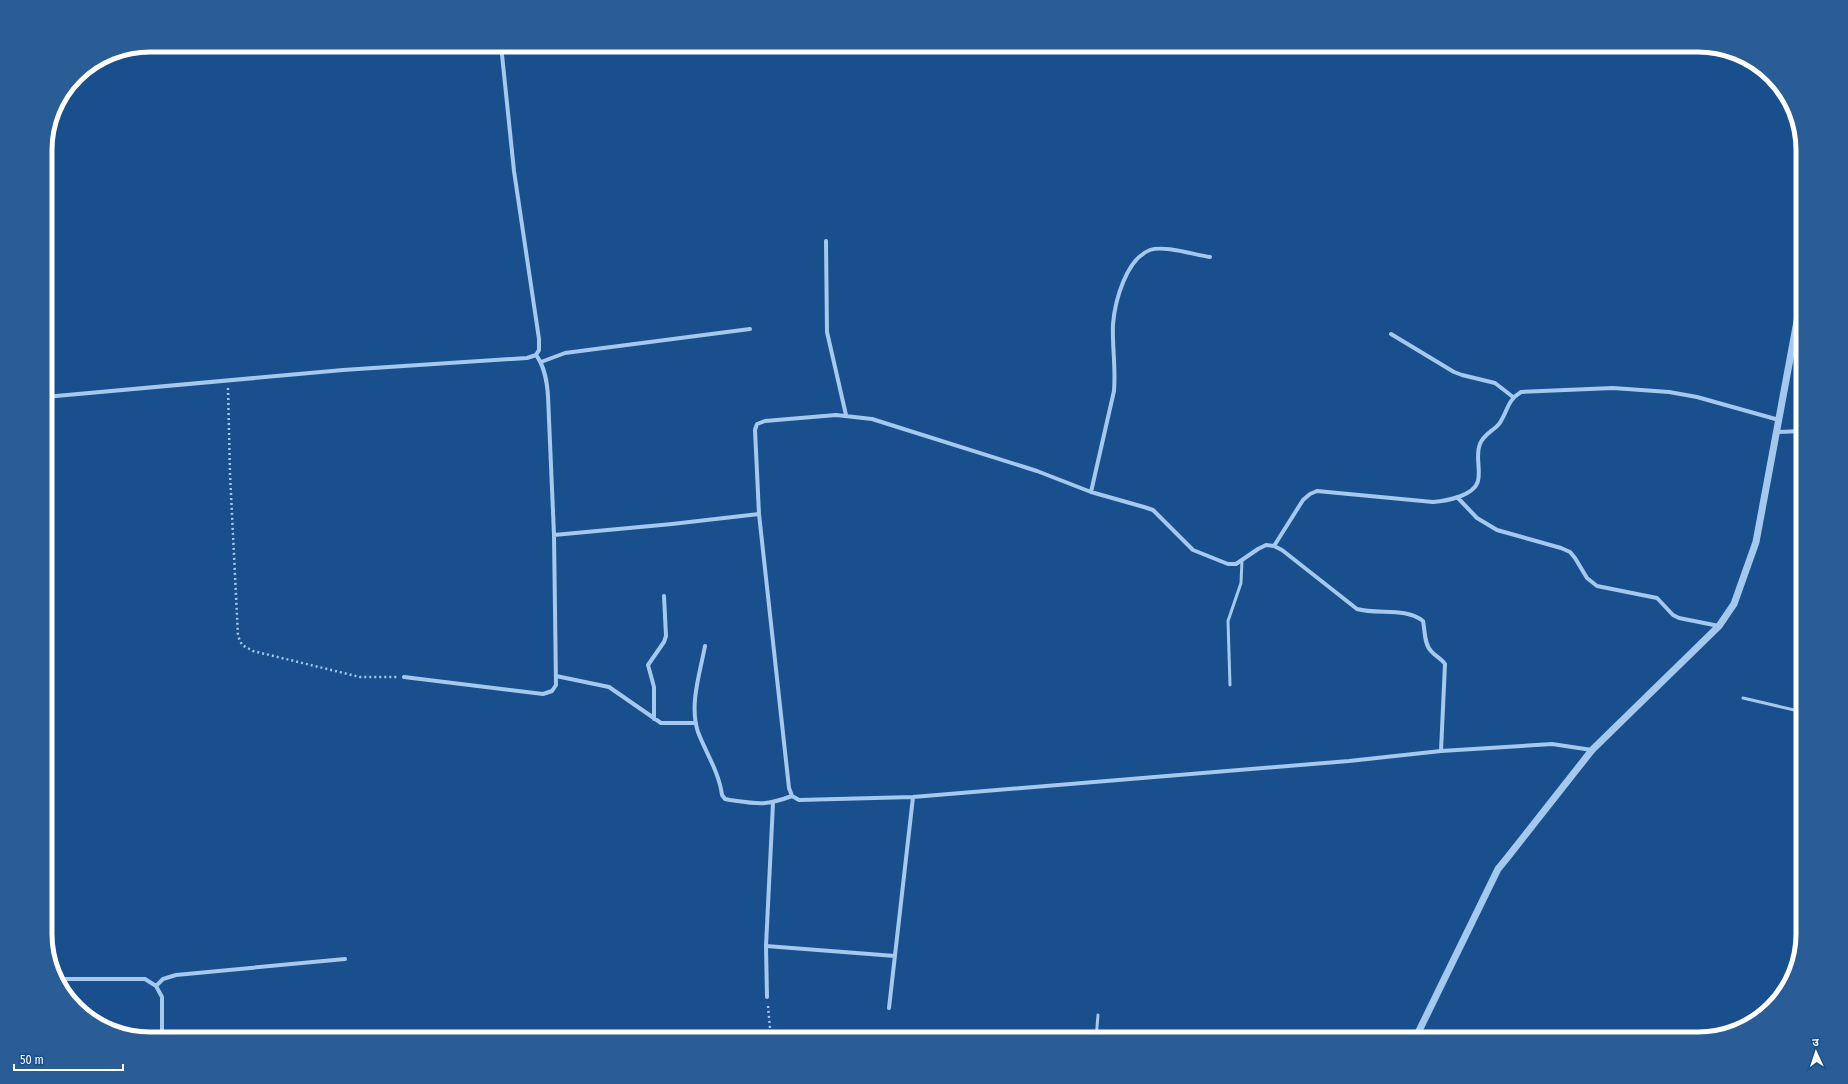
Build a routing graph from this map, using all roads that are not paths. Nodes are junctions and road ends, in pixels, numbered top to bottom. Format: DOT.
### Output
graph roads {
  1 [pos="502,52"];
  2 [pos="826,241"];
  3 [pos="1210,257"];
  4 [pos="1796,328"];
  5 [pos="750,329"];
  6 [pos="1391,334"];
  7 [pos="536,355"];
  8 [pos="541,362"];
  9 [pos="52,396"];
  10 [pos="1513,396"];
  11 [pos="846,415"];
  12 [pos="1780,420"];
  13 [pos="1796,431"];
  14 [pos="1778,432"];
  15 [pos="1091,492"];
  16 [pos="1457,497"];
  17 [pos="759,514"];
  18 [pos="554,535"];
  19 [pos="1274,546"];
  20 [pos="1242,560"];
  21 [pos="664,596"];
  22 [pos="1719,626"];
  23 [pos="705,646"];
  24 [pos="556,676"];
  25 [pos="404,677"];
  26 [pos="1230,685"];
  27 [pos="1743,698"];
  28 [pos="1796,710"];
  29 [pos="654,720"];
  30 [pos="696,723"];
  31 [pos="1592,750"];
  32 [pos="1441,751"];
  33 [pos="792,796"];
  34 [pos="913,797"];
  35 [pos="773,803"];
  36 [pos="766,946"];
  37 [pos="895,956"];
  38 [pos="344,959"];
  39 [pos="62,978"];
  40 [pos="156,986"];
  41 [pos="767,997"];
  42 [pos="889,1008"];
  43 [pos="1098,1015"];
  44 [pos="162,1032"];
  45 [pos="1097,1032"];
  46 [pos="1418,1032"];
  1 -- 7 [label="street"];
  2 -- 11 [label="street"];
  3 -- 15 [label="street"];
  4 -- 12 [label="street"];
  5 -- 8 [label="street"];
  6 -- 10 [label="street"];
  7 -- 8 [label="street"];
  7 -- 9 [label="street"];
  8 -- 18 [label="street"];
  10 -- 12 [label="street"];
  10 -- 16 [label="street"];
  11 -- 15 [label="street"];
  11 -- 17 [label="street"];
  12 -- 14 [label="street"];
  13 -- 14 [label="street"];
  14 -- 22 [label="street"];
  15 -- 20 [label="street"];
  16 -- 19 [label="street"];
  16 -- 22 [label="street"];
  17 -- 18 [label="street"];
  17 -- 33 [label="street"];
  18 -- 24 [label="street"];
  19 -- 20 [label="street"];
  19 -- 32 [label="street"];
  20 -- 26 [label="lane"];
  21 -- 29 [label="street"];
  22 -- 31 [label="street"];
  23 -- 30 [label="street"];
  24 -- 25 [label="street"];
  24 -- 29 [label="street"];
  27 -- 28 [label="lane"];
  29 -- 30 [label="street"];
  30 -- 35 [label="street"];
  31 -- 32 [label="street"];
  31 -- 46 [label="street"];
  32 -- 34 [label="street"];
  33 -- 34 [label="street"];
  33 -- 35 [label="street"];
  34 -- 37 [label="street"];
  35 -- 36 [label="street"];
  36 -- 37 [label="street"];
  36 -- 41 [label="street"];
  37 -- 42 [label="street"];
  38 -- 40 [label="street"];
  39 -- 40 [label="street"];
  40 -- 44 [label="street"];
  43 -- 45 [label="lane"];
}
